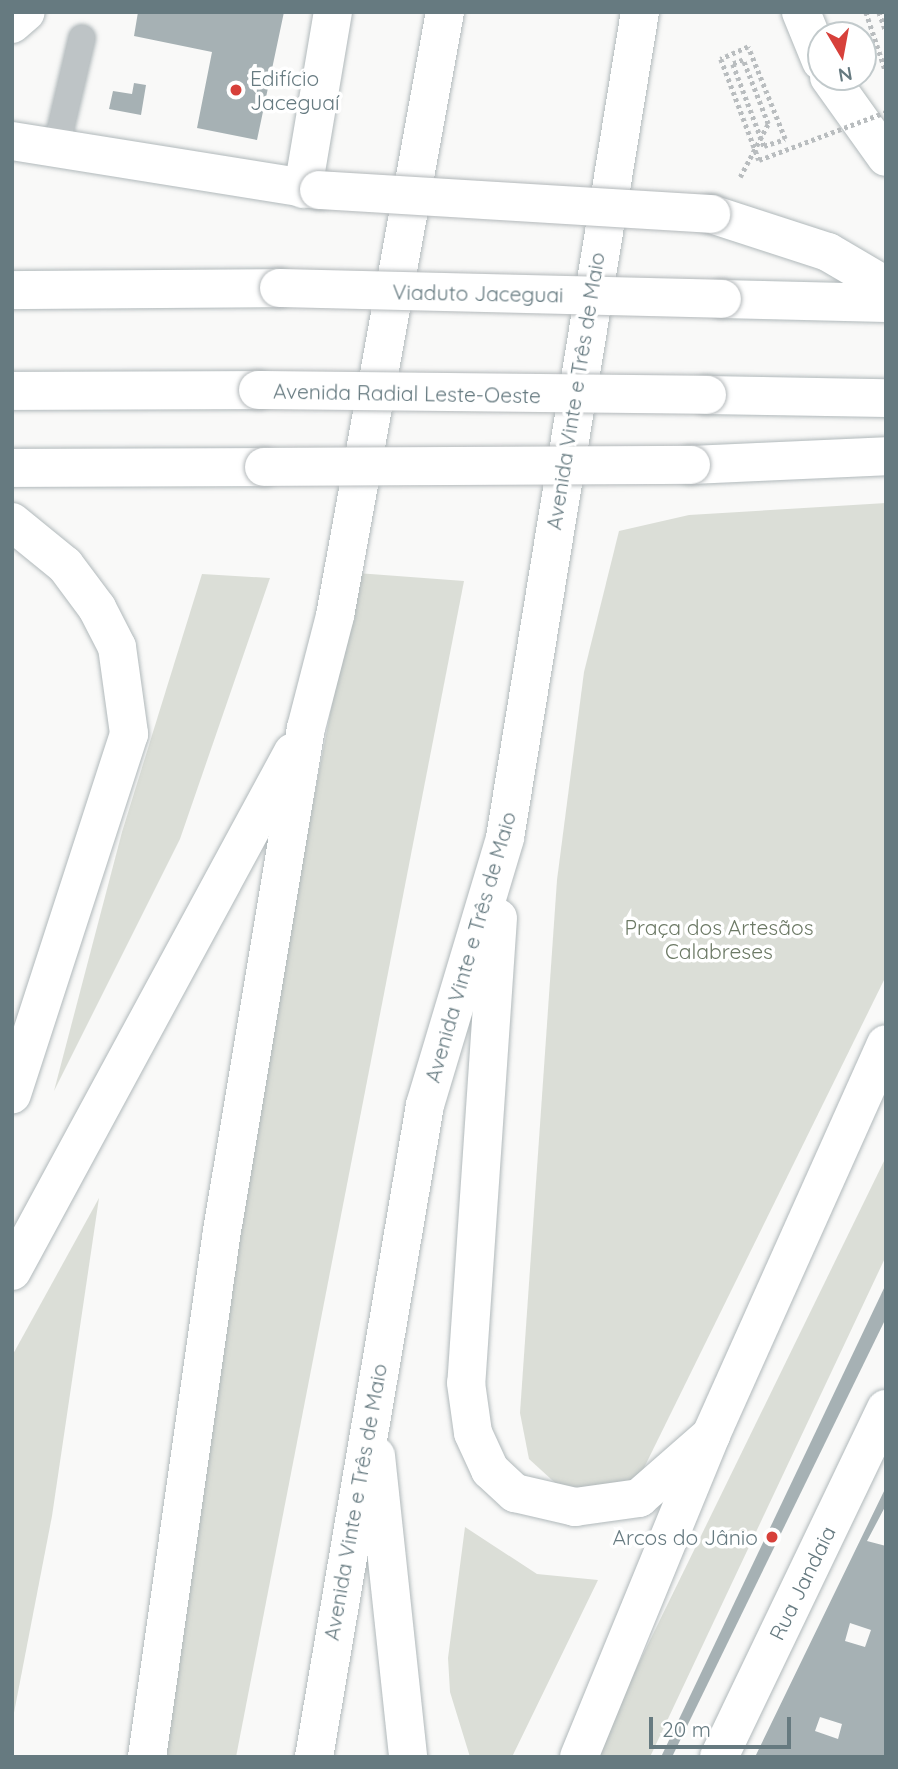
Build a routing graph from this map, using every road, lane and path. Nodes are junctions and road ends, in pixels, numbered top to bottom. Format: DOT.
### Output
graph roads {
  1 [pos="26,12"];
  2 [pos="333,12"];
  3 [pos="445,12"];
  4 [pos="640,12"];
  5 [pos="866,12"];
  6 [pos="879,12"];
  7 [pos="12,24"];
  8 [pos="886,31"];
  9 [pos="82,38"];
  10 [pos="886,72"];
  11 [pos="839,91"];
  12 [pos="886,112"];
  13 [pos="12,141"];
  14 [pos="56,148"];
  15 [pos="886,158"];
  16 [pos="311,189"];
  17 [pos="715,215"];
  18 [pos="886,286"];
  19 [pos="12,290"];
  20 [pos="886,303"];
  21 [pos="12,391"];
  22 [pos="886,398"];
  23 [pos="886,456"];
  24 [pos="12,467"];
  25 [pos="12,522"];
  26 [pos="306,729"];
  27 [pos="505,838"];
  28 [pos="886,1044"];
  29 [pos="12,1095"];
  30 [pos="12,1271"];
  31 [pos="371,1408"];
  32 [pos="886,1409"];
  33 [pos="710,1435"];
  34 [pos="146,1757"];
  35 [pos="314,1757"];
  36 [pos="408,1757"];
  37 [pos="579,1757"];
  38 [pos="719,1757"];
  1 -- 7 [label="main road"];
  2 -- 16 [label="main road"];
  3 -- 26 [label="main road"];
  4 -- 27 [label="main road, Avenida Vinte e Três de Maio"];
  5 -- 10 [label="path"];
  6 -- 8 [label="path"];
  9 -- 14 [label="lane"];
  11 -- 15 [label="main road"];
  12 -- 17 [label="path, bridge"];
  13 -- 14 [label="main road"];
  14 -- 16 [label="main road"];
  16 -- 17 [label="main road, bridge"];
  17 -- 18 [label="main road"];
  19 -- 20 [label="main road, Viaduto Jaceguai, bridge"];
  21 -- 22 [label="main road, Avenida Radial Leste-Oeste, bridge"];
  23 -- 24 [label="main road, bridge"];
  25 -- 29 [label="main road"];
  26 -- 30 [label="main road"];
  26 -- 34 [label="main road"];
  27 -- 31 [label="main road, Avenida Vinte e Três de Maio"];
  27 -- 33 [label="main road"];
  28 -- 33 [label="main road"];
  31 -- 35 [label="main road, Avenida Vinte e Três de Maio"];
  31 -- 36 [label="main road"];
  32 -- 38 [label="main road, Rua Jandaia"];
  33 -- 37 [label="main road"];
}
